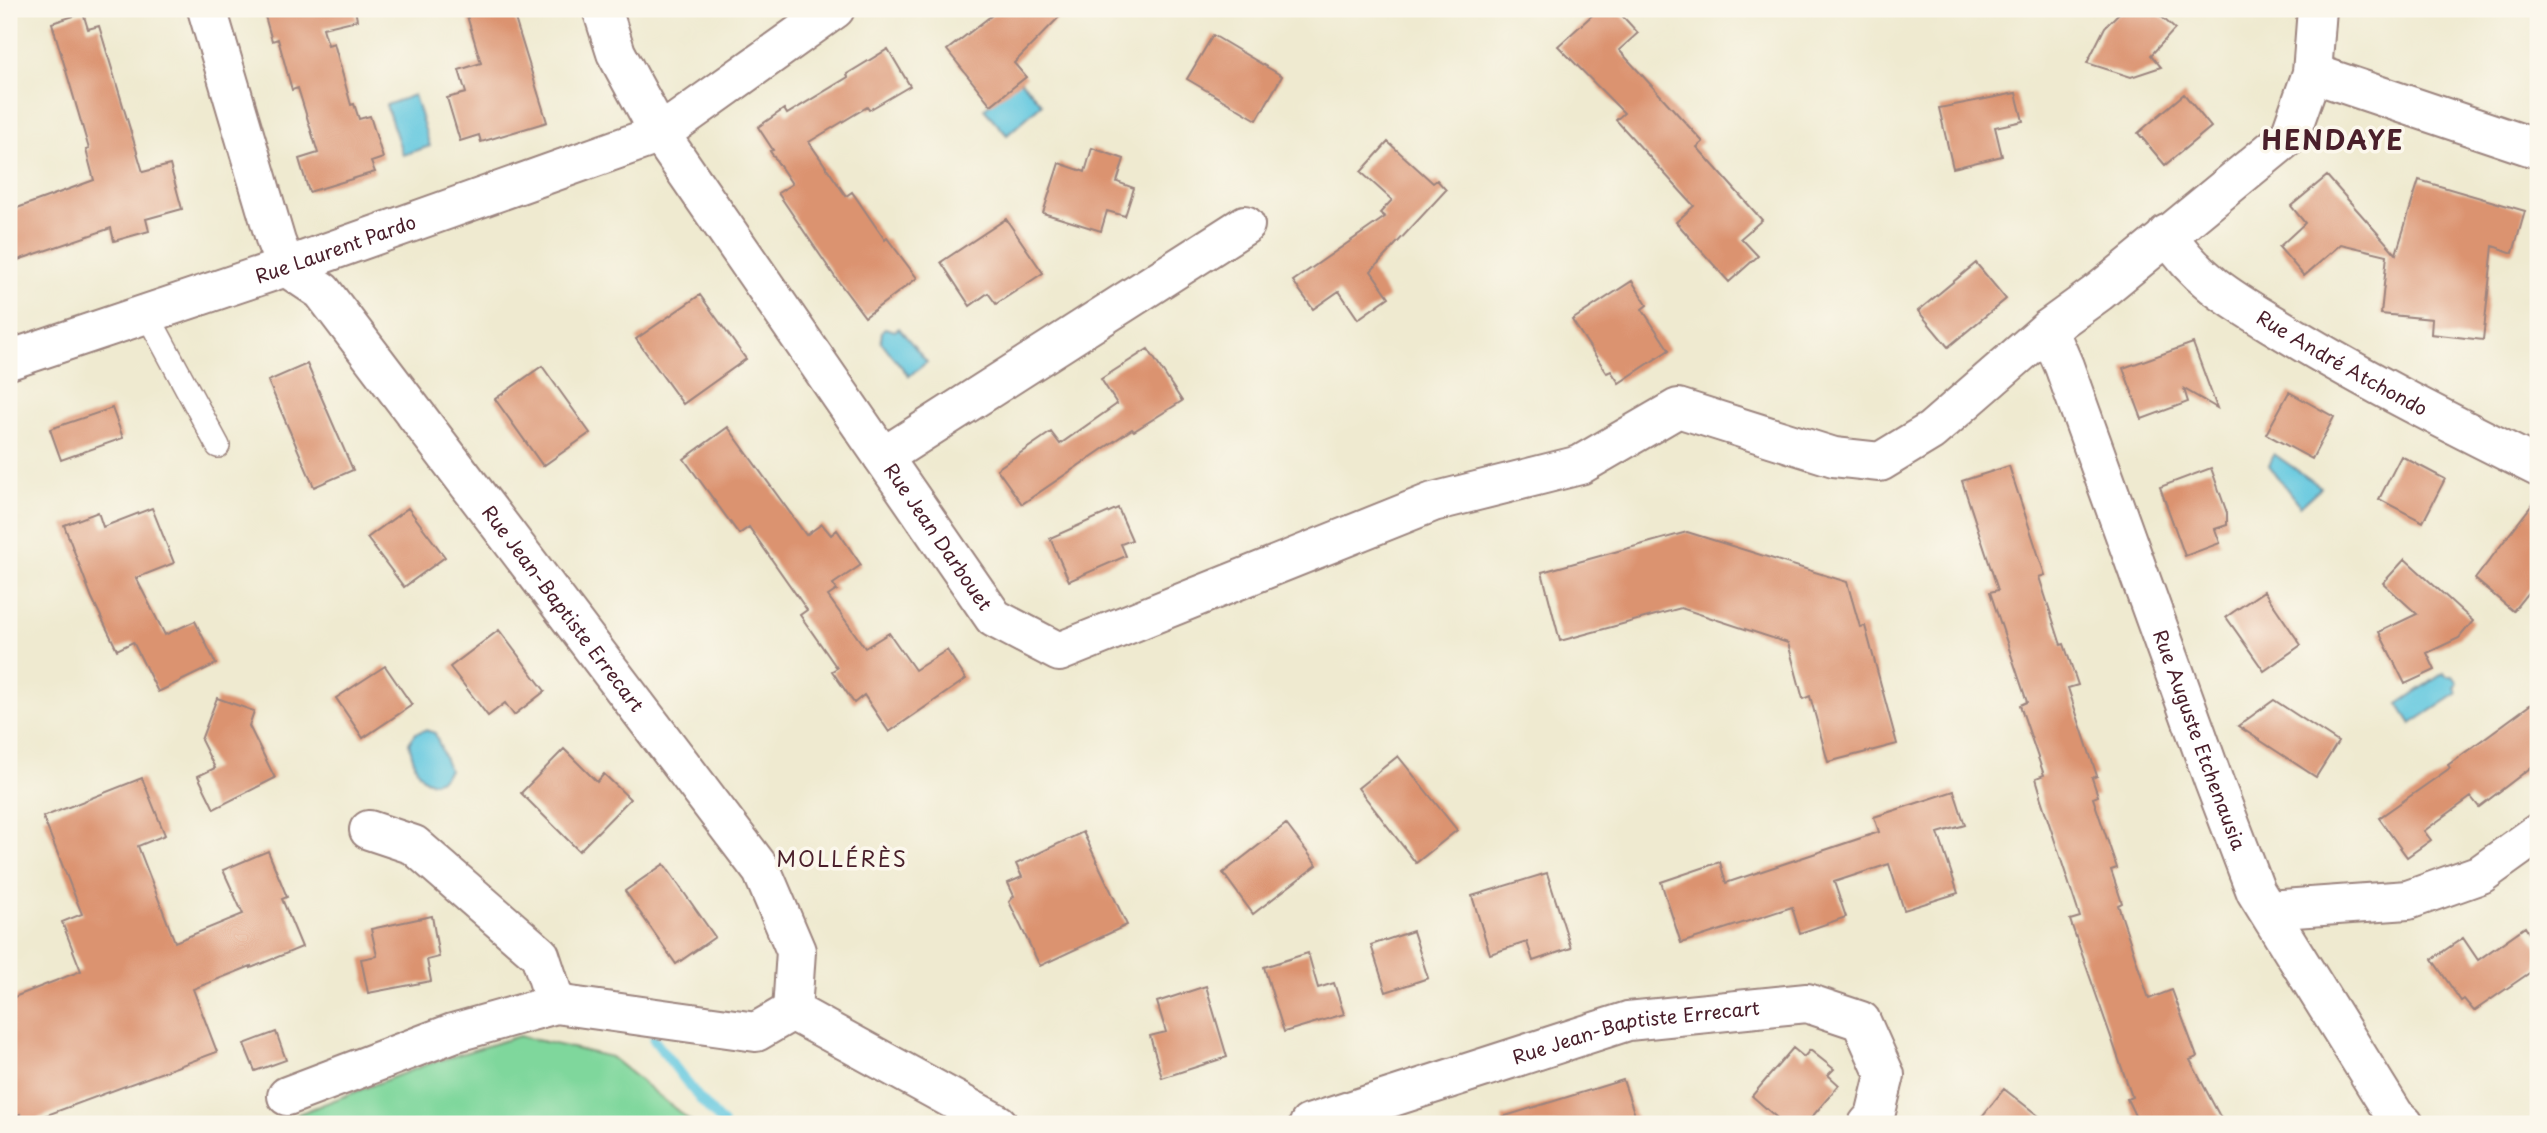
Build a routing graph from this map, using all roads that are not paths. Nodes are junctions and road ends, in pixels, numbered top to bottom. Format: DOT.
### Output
graph roads {
  1 [pos="207,9"];
  2 [pos="602,9"];
  3 [pos="835,9"];
  4 [pos="2317,9"];
  5 [pos="2312,72"];
  6 [pos="660,134"];
  7 [pos="2538,149"];
  8 [pos="1245,225"];
  9 [pos="2167,234"];
  10 [pos="286,267"];
  11 [pos="147,314"];
  12 [pos="2048,329"];
  13 [pos="9,360"];
  14 [pos="218,446"];
  15 [pos="883,457"];
  16 [pos="2538,467"];
  17 [pos="369,830"];
  18 [pos="2538,833"];
  19 [pos="2268,910"];
  20 [pos="556,1004"];
  21 [pos="792,1011"];
  22 [pos="287,1096"];
  23 [pos="998,1124"];
  24 [pos="1309,1124"];
  25 [pos="1868,1124"];
  26 [pos="2404,1124"];
  1 -- 10 [label="street"];
  2 -- 6 [label="street, Rue Jean Darbouet"];
  3 -- 6 [label="street, Rue Laurent Pardo"];
  4 -- 5 [label="street, Rue Jean Darbouet"];
  5 -- 7 [label="street"];
  5 -- 9 [label="street, Rue Jean Darbouet"];
  6 -- 10 [label="street, Rue Laurent Pardo"];
  6 -- 15 [label="street, Rue Jean Darbouet"];
  8 -- 15 [label="street"];
  9 -- 12 [label="street, Rue Jean Darbouet"];
  9 -- 16 [label="street, Rue André Atchondo"];
  10 -- 11 [label="street, Rue Laurent Pardo"];
  10 -- 21 [label="street, Rue Jean-Baptiste Errecart"];
  11 -- 13 [label="street, Rue Laurent Pardo"];
  11 -- 14 [label="lane"];
  12 -- 15 [label="street, Rue Jean Darbouet"];
  12 -- 19 [label="street, Rue Auguste Etchenausia"];
  17 -- 20 [label="street"];
  18 -- 19 [label="street"];
  19 -- 26 [label="street, Rue Auguste Etchenausia"];
  20 -- 21 [label="street"];
  20 -- 22 [label="street"];
  21 -- 23 [label="street"];
  24 -- 25 [label="street, Rue Jean-Baptiste Errecart"];
}
